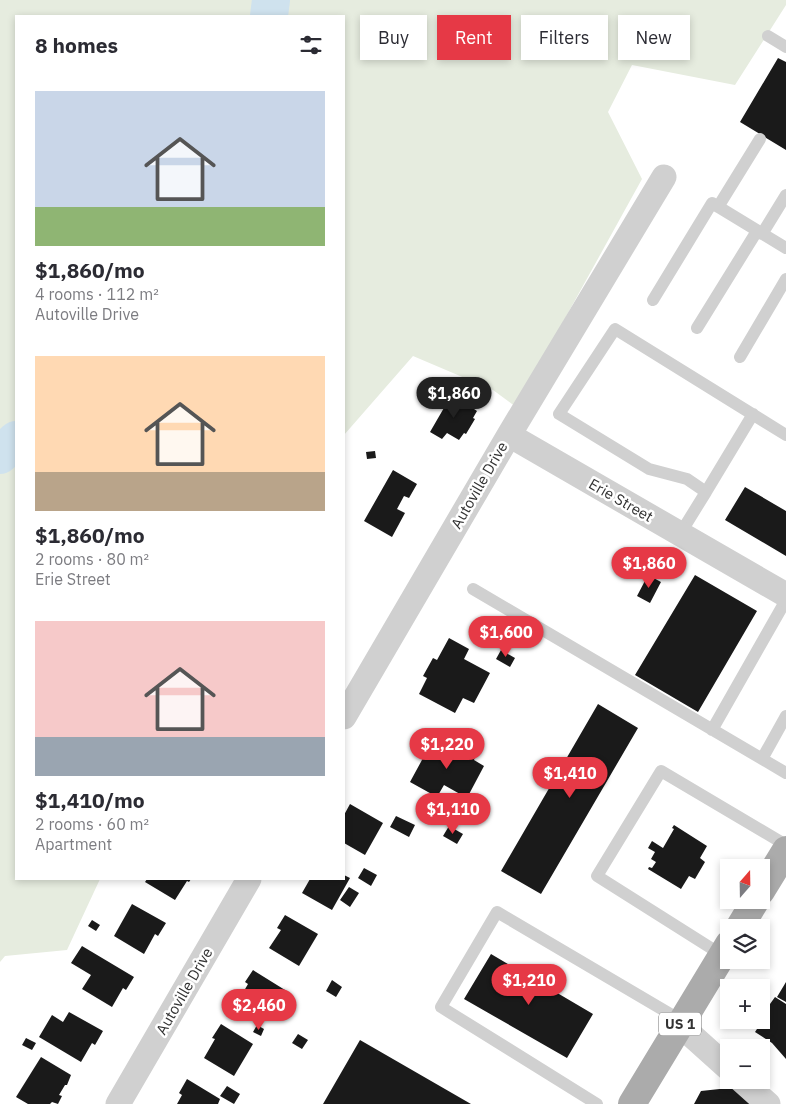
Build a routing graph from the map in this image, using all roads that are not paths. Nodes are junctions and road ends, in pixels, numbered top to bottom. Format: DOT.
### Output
graph roads {
  1 [pos="768,36"];
  2 [pos="786,46"];
  3 [pos="760,139"];
  4 [pos="664,177"];
  5 [pos="786,195"];
  6 [pos="718,207"];
  7 [pos="760,232"];
  8 [pos="786,248"];
  9 [pos="786,279"];
  10 [pos="653,300"];
  11 [pos="697,328"];
  12 [pos="740,357"];
  13 [pos="753,414"];
  14 [pos="509,435"];
  15 [pos="786,435"];
  16 [pos="706,492"];
  17 [pos="680,534"];
  18 [pos="473,588"];
  19 [pos="786,595"];
  20 [pos="786,600"];
  21 [pos="345,715"];
  22 [pos="786,716"];
  23 [pos="712,730"];
  24 [pos="762,759"];
  25 [pos="786,773"];
  26 [pos="786,846"];
  27 [pos="786,850"];
  28 [pos="770,876"];
  29 [pos="248,880"];
  30 [pos="720,947"];
  31 [pos="720,958"];
  32 [pos="681,1023"];
  33 [pos="720,1060"];
  34 [pos="751,1089"];
  35 [pos="118,1104"];
  36 [pos="597,1104"];
  37 [pos="632,1104"];
  38 [pos="768,1104"];
  1 -- 2 [label="lane"];
  3 -- 6 [label="lane"];
  4 -- 14 [label="street, Autoville Drive"];
  5 -- 7 [label="lane"];
  6 -- 7 [label="lane"];
  6 -- 10 [label="lane"];
  7 -- 8 [label="lane"];
  7 -- 11 [label="lane"];
  9 -- 12 [label="lane"];
  13 -- 15 [label="lane"];
  13 -- 16 [label="lane"];
  13 -- 16 [label="lane"];
  14 -- 17 [label="street, Erie Street"];
  14 -- 21 [label="street, Autoville Drive"];
  16 -- 17 [label="lane"];
  17 -- 19 [label="street, Erie Street"];
  18 -- 23 [label="lane"];
  20 -- 23 [label="lane"];
  22 -- 24 [label="lane"];
  23 -- 24 [label="lane"];
  24 -- 25 [label="lane"];
  26 -- 30 [label="lane"];
  27 -- 28 [label="main road"];
  29 -- 35 [label="street, Autoville Drive"];
  31 -- 32 [label="main road, US 1"];
  32 -- 33 [label="street"];
  32 -- 36 [label="lane"];
  32 -- 37 [label="main road, US 1"];
  34 -- 38 [label="street"];
}
